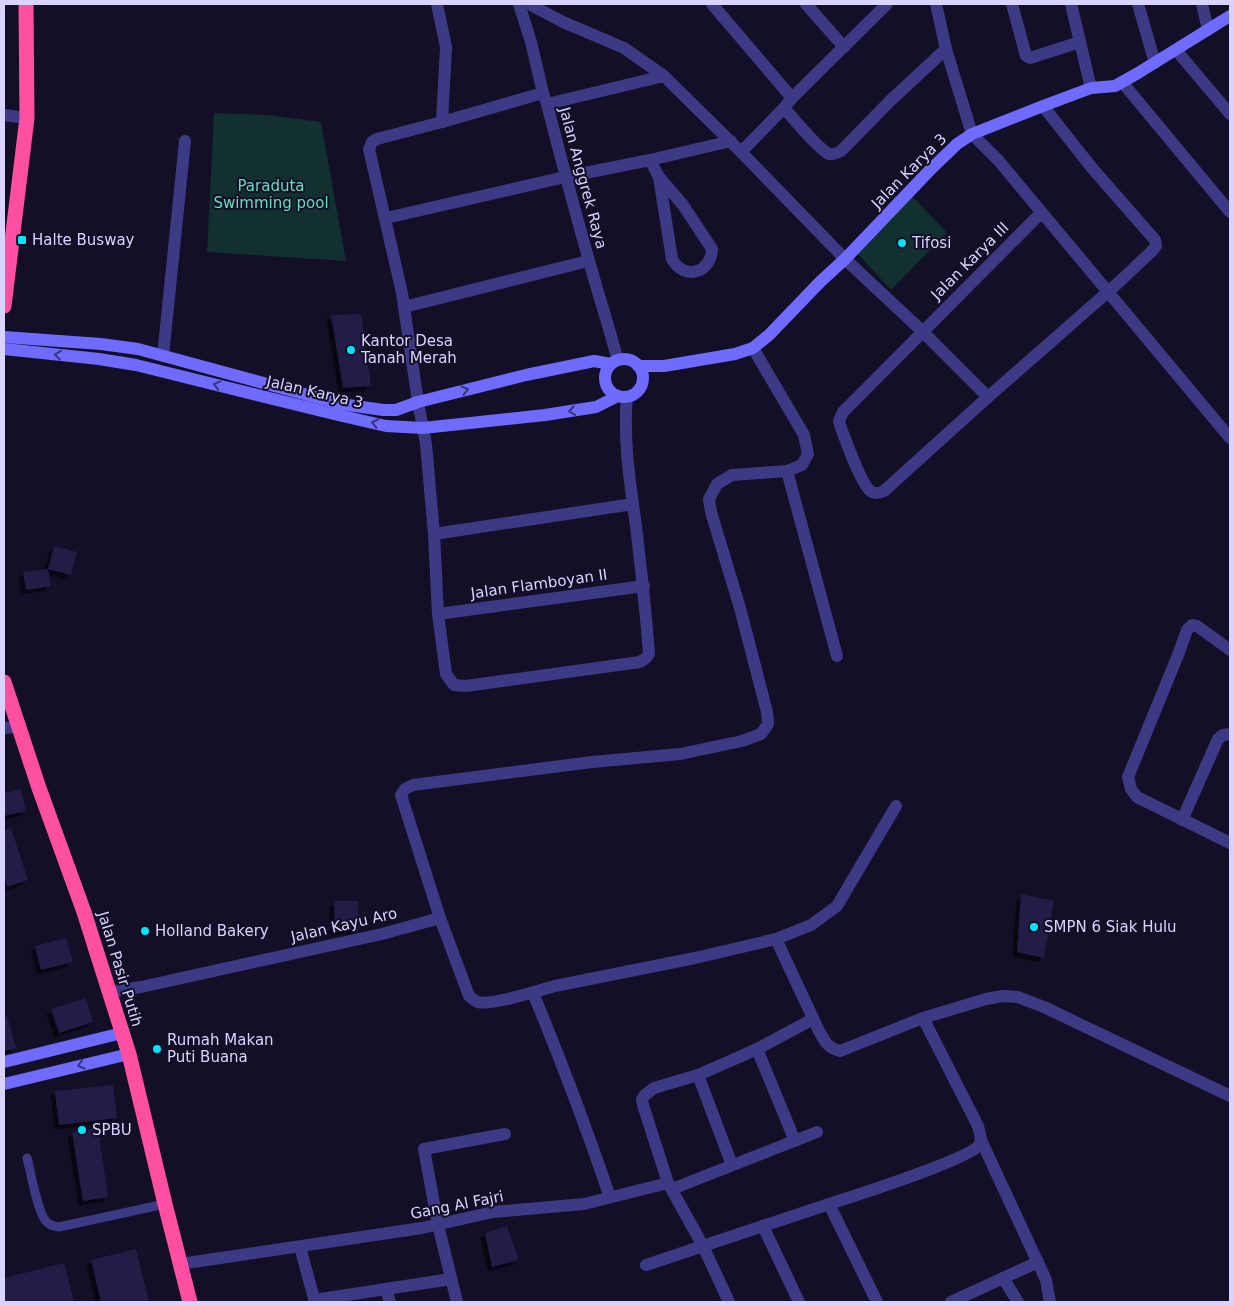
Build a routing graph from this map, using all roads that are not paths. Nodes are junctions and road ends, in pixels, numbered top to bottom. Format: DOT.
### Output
graph roads {
  1 [pos="26,4"];
  2 [pos="437,4"];
  3 [pos="520,4"];
  4 [pos="529,4"];
  5 [pos="712,4"];
  6 [pos="806,4"];
  7 [pos="886,4"];
  8 [pos="936,4"];
  9 [pos="1012,4"];
  10 [pos="1071,4"];
  11 [pos="1138,4"];
  12 [pos="1202,4"];
  13 [pos="1230,16"];
  14 [pos="1208,30"];
  15 [pos="1080,42"];
  16 [pos="844,47"];
  17 [pos="946,49"];
  18 [pos="1176,50"];
  19 [pos="1155,63"];
  20 [pos="664,76"];
  21 [pos="1122,82"];
  22 [pos="1091,88"];
  23 [pos="545,99"];
  24 [pos="788,103"];
  25 [pos="1043,106"];
  26 [pos="1230,114"];
  27 [pos="4,116"];
  28 [pos="26,118"];
  29 [pos="442,122"];
  30 [pos="972,134"];
  31 [pos="185,141"];
  32 [pos="731,141"];
  33 [pos="741,152"];
  34 [pos="650,160"];
  35 [pos="565,177"];
  36 [pos="659,177"];
  37 [pos="1230,212"];
  38 [pos="1041,213"];
  39 [pos="386,218"];
  40 [pos="845,259"];
  41 [pos="588,260"];
  42 [pos="1107,292"];
  43 [pos="4,306"];
  44 [pos="404,307"];
  45 [pos="922,331"];
  46 [pos="4,336"];
  47 [pos="101,344"];
  48 [pos="753,348"];
  49 [pos="4,349"];
  50 [pos="138,349"];
  51 [pos="163,356"];
  52 [pos="99,359"];
  53 [pos="615,362"];
  54 [pos="136,365"];
  55 [pos="638,366"];
  56 [pos="664,366"];
  57 [pos="642,385"];
  58 [pos="622,397"];
  59 [pos="988,397"];
  60 [pos="418,402"];
  61 [pos="339,410"];
  62 [pos="423,428"];
  63 [pos="1230,438"];
  64 [pos="787,471"];
  65 [pos="633,504"];
  66 [pos="434,534"];
  67 [pos="644,586"];
  68 [pos="438,614"];
  69 [pos="1230,650"];
  70 [pos="837,656"];
  71 [pos="4,682"];
  72 [pos="11,728"];
  73 [pos="1230,734"];
  74 [pos="896,806"];
  75 [pos="1182,820"];
  76 [pos="1230,843"];
  77 [pos="440,918"];
  78 [pos="776,939"];
  79 [pos="109,992"];
  80 [pos="533,992"];
  81 [pos="923,1018"];
  82 [pos="813,1019"];
  83 [pos="122,1033"];
  84 [pos="757,1049"];
  85 [pos="129,1054"];
  86 [pos="4,1062"];
  87 [pos="698,1075"];
  88 [pos="4,1084"];
  89 [pos="1230,1096"];
  90 [pos="817,1132"];
  91 [pos="505,1134"];
  92 [pos="981,1140"];
  93 [pos="795,1141"];
  94 [pos="27,1158"];
  95 [pos="732,1165"];
  96 [pos="670,1186"];
  97 [pos="610,1197"];
  98 [pos="165,1204"];
  99 [pos="829,1204"];
  100 [pos="438,1225"];
  101 [pos="763,1226"];
  102 [pos="703,1246"];
  103 [pos="300,1247"];
  104 [pos="1038,1262"];
  105 [pos="180,1264"];
  106 [pos="646,1265"];
  107 [pos="1004,1278"];
  108 [pos="451,1279"];
  109 [pos="386,1289"];
  110 [pos="314,1301"];
  111 [pos="190,1302"];
  112 [pos="390,1302"];
  113 [pos="457,1302"];
  114 [pos="729,1302"];
  115 [pos="799,1302"];
  116 [pos="877,1302"];
  117 [pos="951,1302"];
  118 [pos="1018,1302"];
  119 [pos="1050,1302"];
  1 -- 28 [label="highway"];
  2 -- 29 [label="street"];
  3 -- 23 [label="street, Jalan Anggrek Raya"];
  4 -- 20 [label="street"];
  5 -- 24 [label="street"];
  6 -- 16 [label="street"];
  7 -- 16 [label="street"];
  8 -- 17 [label="street"];
  9 -- 15 [label="street"];
  10 -- 15 [label="street"];
  11 -- 19 [label="street"];
  12 -- 14 [label="street"];
  13 -- 14 [label="street, Jalan Karya 3"];
  14 -- 18 [label="street, Jalan Karya 3"];
  15 -- 22 [label="street"];
  16 -- 24 [label="street"];
  17 -- 24 [label="street"];
  17 -- 30 [label="street"];
  18 -- 19 [label="street, Jalan Karya 3"];
  18 -- 26 [label="street"];
  19 -- 21 [label="street, Jalan Karya 3"];
  20 -- 23 [label="street"];
  20 -- 32 [label="street"];
  21 -- 22 [label="street, Jalan Karya 3"];
  21 -- 37 [label="street"];
  22 -- 25 [label="street, Jalan Karya 3"];
  23 -- 29 [label="street"];
  23 -- 35 [label="street, Jalan Anggrek Raya"];
  24 -- 33 [label="street"];
  25 -- 30 [label="street, Jalan Karya 3"];
  25 -- 42 [label="street"];
  27 -- 28 [label="street"];
  28 -- 43 [label="highway"];
  29 -- 39 [label="street"];
  30 -- 38 [label="street"];
  30 -- 40 [label="street, Jalan Karya 3"];
  31 -- 51 [label="street"];
  32 -- 33 [label="street"];
  32 -- 34 [label="street"];
  33 -- 40 [label="street"];
  34 -- 35 [label="street"];
  34 -- 36 [label="street"];
  35 -- 39 [label="street"];
  35 -- 41 [label="street, Jalan Anggrek Raya"];
  36 -- 36 [label="street"];
  38 -- 42 [label="street"];
  38 -- 45 [label="street, Jalan Karya III"];
  39 -- 44 [label="street"];
  40 -- 45 [label="street"];
  40 -- 48 [label="street, Jalan Karya 3"];
  41 -- 44 [label="street"];
  41 -- 53 [label="street, Jalan Anggrek Raya"];
  42 -- 59 [label="street"];
  42 -- 63 [label="street"];
  44 -- 60 [label="street"];
  45 -- 59 [label="street"];
  45 -- 59 [label="street, Jalan Karya III"];
  46 -- 47 [label="street, Jalan Karya 3"];
  47 -- 50 [label="street, Jalan Karya 3"];
  47 -- 52 [label="street"];
  48 -- 56 [label="street, Jalan Karya 3"];
  48 -- 64 [label="street"];
  52 -- 49 [label="street, Jalan Karya 3, one-way"];
  50 -- 51 [label="street, Jalan Karya 3"];
  50 -- 54 [label="street"];
  51 -- 61 [label="street, Jalan Karya 3"];
  52 -- 54 [label="street, Jalan Karya 3"];
  53 -- 55 [label="street, Jalan Karya 3"];
  53 -- 58 [label="street"];
  60 -- 53 [label="street, Jalan Karya 3, one-way"];
  61 -- 54 [label="street, Jalan Karya 3, one-way"];
  55 -- 56 [label="street, Jalan Karya 3"];
  55 -- 57 [label="street"];
  56 -- 57 [label="street, Jalan Karya 3"];
  57 -- 58 [label="street, Jalan Karya 3"];
  58 -- 62 [label="street, Jalan Karya 3, one-way"];
  58 -- 65 [label="street"];
  60 -- 61 [label="street, Jalan Karya 3"];
  60 -- 62 [label="street"];
  62 -- 61 [label="street, Jalan Karya 3, one-way"];
  62 -- 66 [label="street"];
  64 -- 70 [label="street"];
  64 -- 77 [label="street"];
  65 -- 66 [label="street"];
  65 -- 67 [label="street"];
  66 -- 68 [label="street"];
  67 -- 68 [label="street, Jalan Flamboyan II"];
  67 -- 68 [label="street"];
  69 -- 75 [label="street"];
  71 -- 72 [label="highway, Jalan Pasir Putih"];
  72 -- 79 [label="highway, Jalan Pasir Putih"];
  73 -- 75 [label="street"];
  74 -- 78 [label="street"];
  75 -- 76 [label="street"];
  77 -- 79 [label="street, Jalan Kayu Aro"];
  77 -- 80 [label="street"];
  78 -- 80 [label="street"];
  78 -- 82 [label="street"];
  79 -- 83 [label="highway, Jalan Pasir Putih"];
  80 -- 97 [label="street"];
  81 -- 82 [label="street"];
  81 -- 89 [label="street"];
  81 -- 92 [label="street"];
  82 -- 84 [label="street"];
  83 -- 85 [label="highway, Jalan Pasir Putih"];
  83 -- 86 [label="street"];
  84 -- 87 [label="street"];
  84 -- 93 [label="street"];
  85 -- 88 [label="street, one-way"];
  85 -- 98 [label="highway, Jalan Pasir Putih"];
  87 -- 95 [label="street"];
  87 -- 96 [label="street"];
  90 -- 93 [label="street, Gang Al Fajri"];
  91 -- 100 [label="street"];
  92 -- 99 [label="street"];
  92 -- 104 [label="street"];
  93 -- 95 [label="street, Gang Al Fajri"];
  94 -- 98 [label="lane"];
  95 -- 96 [label="street, Gang Al Fajri"];
  96 -- 97 [label="street, Gang Al Fajri"];
  96 -- 102 [label="street"];
  97 -- 100 [label="street, Gang Al Fajri"];
  98 -- 105 [label="highway, Jalan Pasir Putih"];
  99 -- 101 [label="street"];
  99 -- 116 [label="street"];
  100 -- 103 [label="street, Gang Al Fajri"];
  100 -- 108 [label="street"];
  101 -- 102 [label="street"];
  101 -- 115 [label="street"];
  102 -- 106 [label="street"];
  102 -- 114 [label="street"];
  103 -- 105 [label="street, Gang Al Fajri"];
  103 -- 110 [label="street"];
  104 -- 107 [label="street"];
  104 -- 119 [label="street"];
  105 -- 111 [label="highway, Jalan Pasir Putih"];
  107 -- 117 [label="street"];
  107 -- 118 [label="street"];
  108 -- 109 [label="street"];
  108 -- 113 [label="street"];
  109 -- 110 [label="street"];
  109 -- 112 [label="street"];
}
